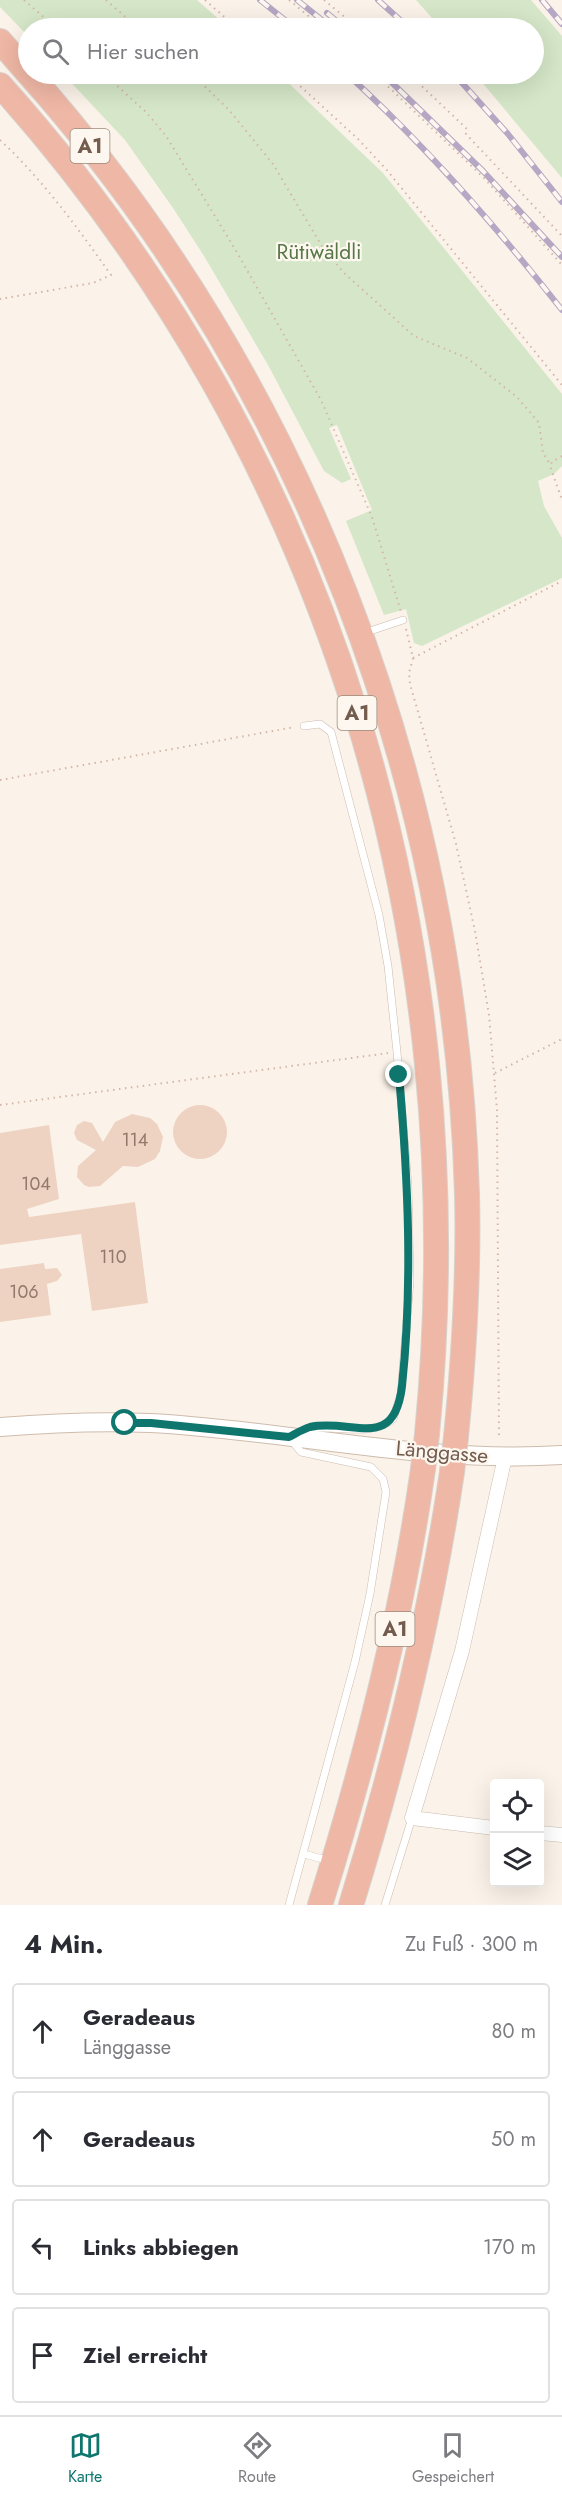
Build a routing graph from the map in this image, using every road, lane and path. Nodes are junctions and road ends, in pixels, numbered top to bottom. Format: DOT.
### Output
graph roads {
  1 [pos="24,0"];
  2 [pos="106,0"];
  3 [pos="205,0"];
  4 [pos="289,0"];
  5 [pos="324,0"];
  6 [pos="45,18"];
  7 [pos="127,18"];
  8 [pos="226,18"];
  9 [pos="311,18"];
  10 [pos="346,18"];
  11 [pos="0,41"];
  12 [pos="18,61"];
  13 [pos="38,84"];
  14 [pos="115,84"];
  15 [pos="202,84"];
  16 [pos="298,84"];
  17 [pos="385,84"];
  18 [pos="420,84"];
  19 [pos="0,85"];
  20 [pos="0,140"];
  21 [pos="562,236"];
  22 [pos="562,265"];
  23 [pos="0,299"];
  24 [pos="562,385"];
  25 [pos="562,456"];
  26 [pos="550,464"];
  27 [pos="562,500"];
  28 [pos="562,581"];
  29 [pos="403,620"];
  30 [pos="361,634"];
  31 [pos="304,726"];
  32 [pos="0,780"];
  33 [pos="562,1039"];
  34 [pos="398,1052"];
  35 [pos="495,1073"];
  36 [pos="0,1105"];
  37 [pos="0,1427"];
  38 [pos="289,1437"];
  39 [pos="562,1455"];
  40 [pos="505,1457"];
  41 [pos="412,1818"];
  42 [pos="490,1827"];
  43 [pos="544,1833"];
  44 [pos="562,1835"];
  45 [pos="304,1854"];
  46 [pos="334,1862"];
  47 [pos="289,1905"];
  48 [pos="320,1905"];
  49 [pos="351,1905"];
  50 [pos="385,1905"];
  1 -- 6 [label="path"];
  2 -- 7 [label="path"];
  3 -- 8 [label="path"];
  4 -- 9 [label="path"];
  5 -- 10 [label="path"];
  11 -- 12 [label="highway, A1"];
  13 -- 30 [label="highway, A1"];
  14 -- 29 [label="path"];
  15 -- 26 [label="path"];
  16 -- 24 [label="path"];
  17 -- 22 [label="path"];
  18 -- 21 [label="path"];
  19 -- 46 [label="highway, A1, bridge"];
  20 -- 23 [label="path"];
  25 -- 26 [label="path"];
  26 -- 27 [label="path"];
  28 -- 29 [label="path"];
  29 -- 30 [label="lane"];
  30 -- 49 [label="highway, A1, bridge"];
  31 -- 32 [label="path"];
  31 -- 34 [label="lane"];
  33 -- 35 [label="path"];
  34 -- 36 [label="path"];
  34 -- 38 [label="lane"];
  37 -- 38 [label="street, Länggasse"];
  38 -- 40 [label="street, Länggasse"];
  38 -- 45 [label="lane"];
  39 -- 40 [label="street, Länggasse"];
  40 -- 41 [label="street"];
  41 -- 42 [label="street"];
  41 -- 50 [label="lane"];
  43 -- 44 [label="street"];
  45 -- 46 [label="lane"];
  45 -- 47 [label="lane"];
  46 -- 48 [label="highway, A1"];
}
